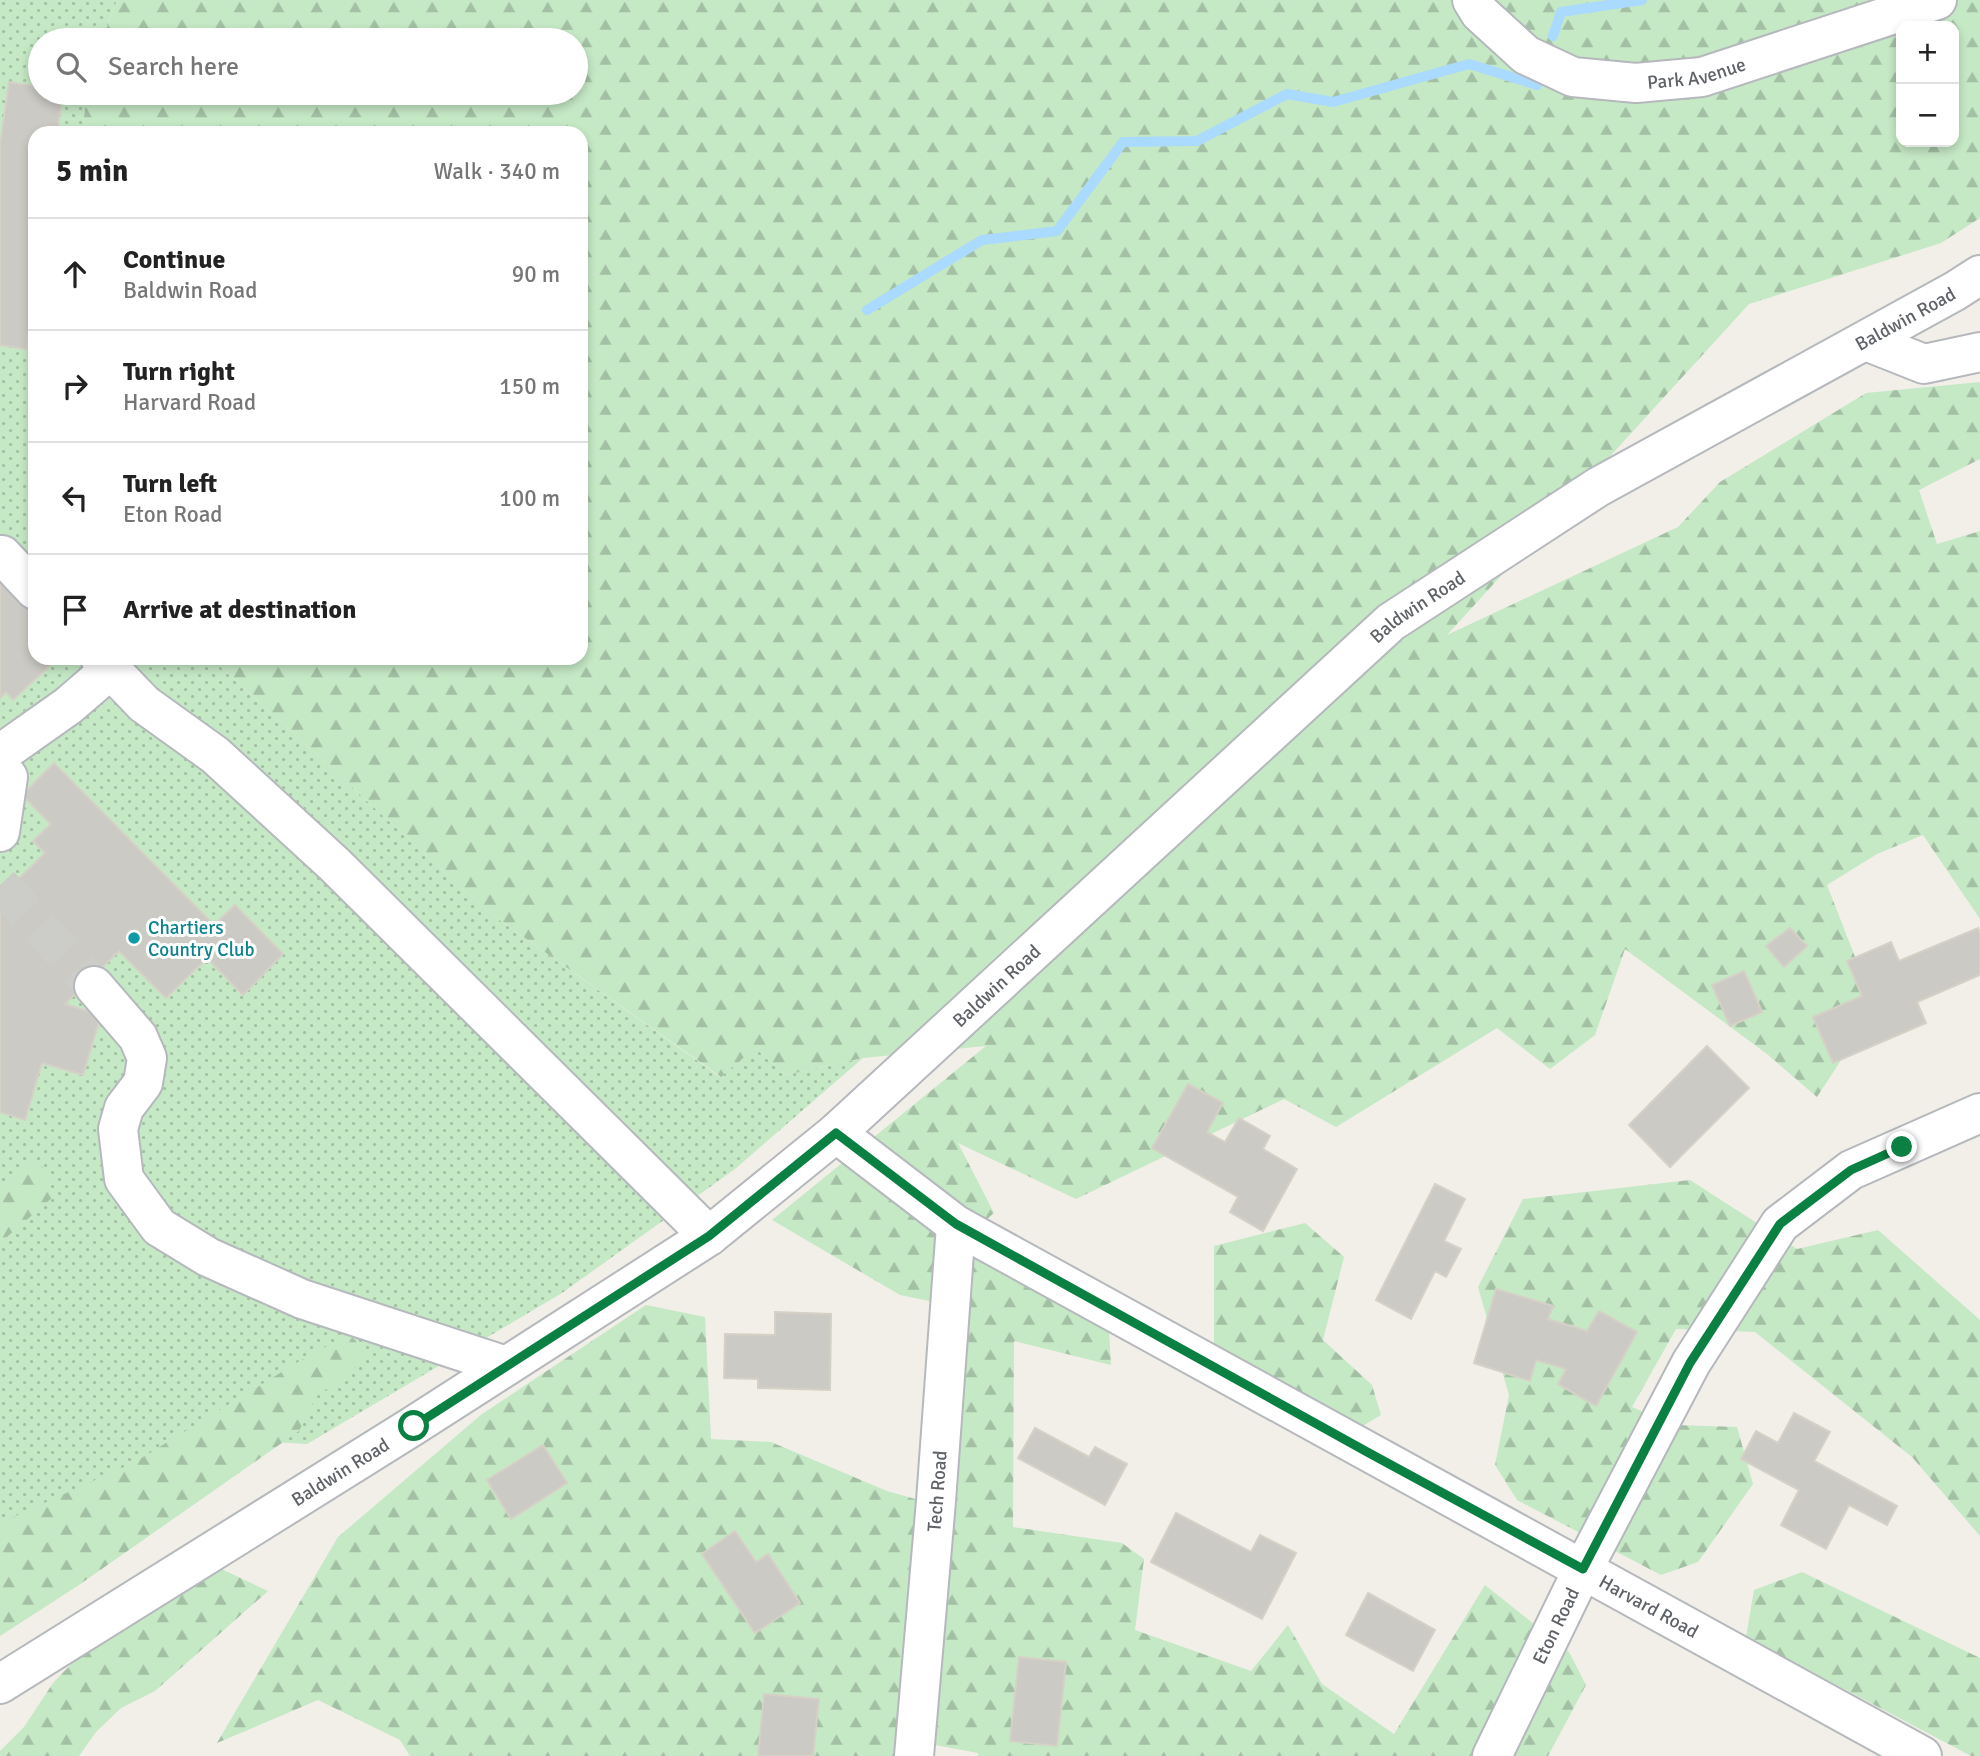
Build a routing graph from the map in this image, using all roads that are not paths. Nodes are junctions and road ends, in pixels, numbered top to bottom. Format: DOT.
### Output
graph roads {
  1 [pos="1472,0"];
  2 [pos="1937,0"];
  3 [pos="1980,275"];
  4 [pos="1866,341"];
  5 [pos="1980,352"];
  6 [pos="2,555"];
  7 [pos="28,583"];
  8 [pos="105,665"];
  9 [pos="107,665"];
  10 [pos="0,754"];
  11 [pos="0,767"];
  12 [pos="0,832"];
  13 [pos="94,986"];
  14 [pos="1980,1113"];
  15 [pos="836,1133"];
  16 [pos="956,1224"];
  17 [pos="709,1236"];
  18 [pos="506,1366"];
  19 [pos="1583,1569"];
  20 [pos="0,1684"];
  21 [pos="914,1756"];
  22 [pos="1492,1756"];
  23 [pos="1922,1756"];
  1 -- 2 [label="street, Park Avenue"];
  3 -- 4 [label="street, Baldwin Road"];
  4 -- 5 [label="street"];
  4 -- 15 [label="street, Baldwin Road"];
  6 -- 7 [label="street"];
  8 -- 10 [label="street"];
  9 -- 17 [label="street"];
  11 -- 12 [label="street"];
  13 -- 18 [label="street"];
  14 -- 19 [label="street, Eton Road"];
  15 -- 16 [label="street, Harvard Road"];
  15 -- 17 [label="street, Baldwin Road"];
  16 -- 19 [label="street, Harvard Road"];
  16 -- 21 [label="street, Tech Road"];
  17 -- 18 [label="street, Baldwin Road"];
  18 -- 20 [label="street, Baldwin Road"];
  19 -- 22 [label="street, Eton Road"];
  19 -- 23 [label="street, Harvard Road"];
}
